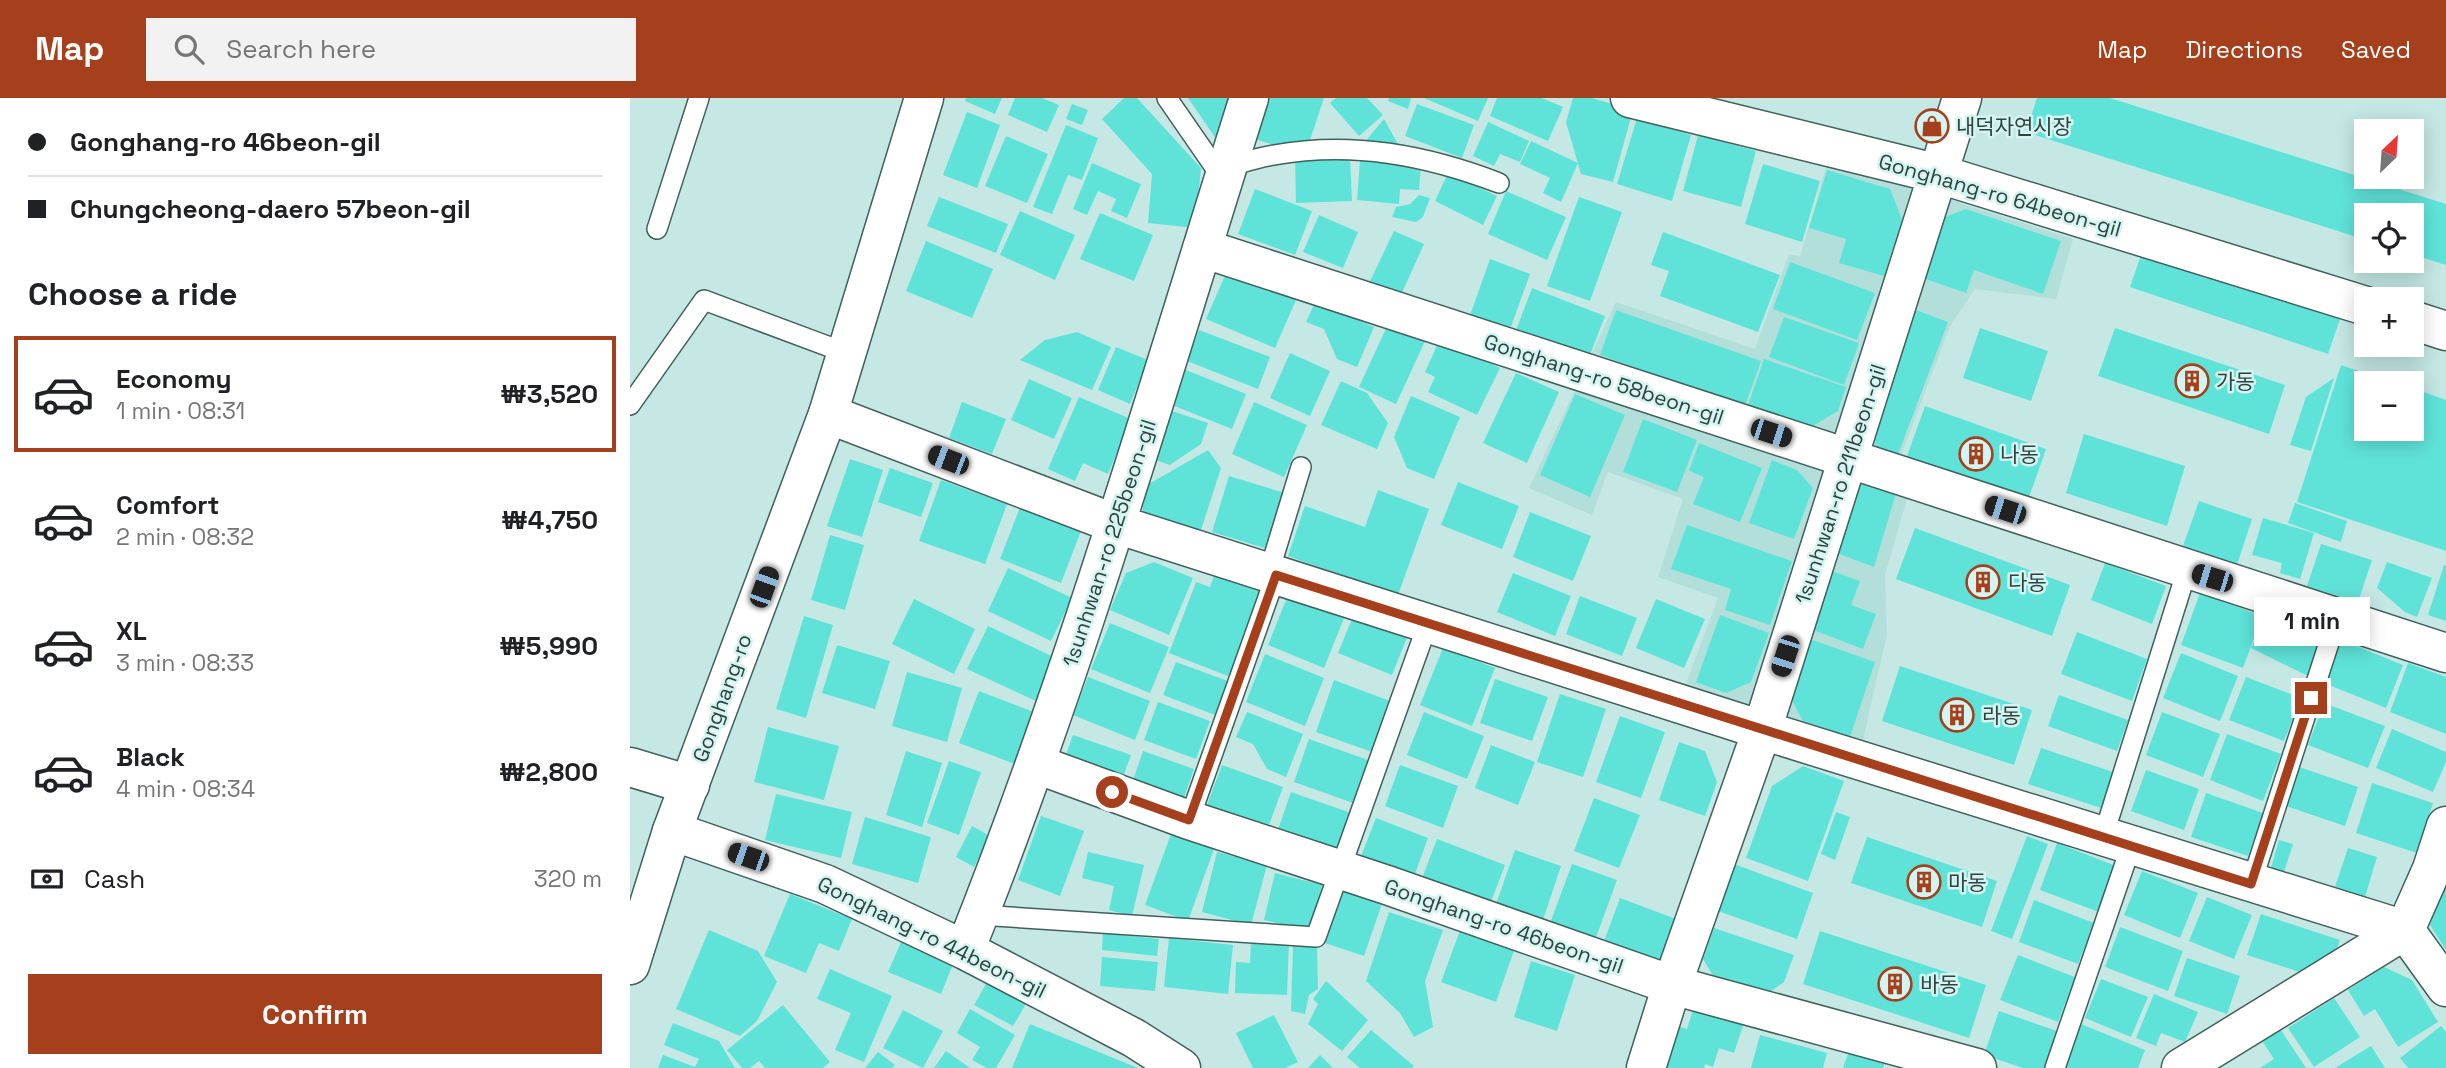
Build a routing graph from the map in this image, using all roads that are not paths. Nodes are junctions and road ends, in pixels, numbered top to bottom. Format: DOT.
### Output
graph roads {
  1 [pos="699,98"];
  2 [pos="924,98"];
  3 [pos="1167,98"];
  4 [pos="1249,98"];
  5 [pos="1630,98"];
  6 [pos="1962,98"];
  7 [pos="1225,173"];
  8 [pos="1939,174"];
  9 [pos="1499,183"];
  10 [pos="657,229"];
  11 [pos="1202,248"];
  12 [pos="2354,302"];
  13 [pos="2424,324"];
  14 [pos="2446,331"];
  15 [pos="846,353"];
  16 [pos="630,405"];
  17 [pos="828,414"];
  18 [pos="1848,459"];
  19 [pos="1301,467"];
  20 [pos="1116,524"];
  21 [pos="2187,570"];
  22 [pos="1272,574"];
  23 [pos="2337,618"];
  24 [pos="1428,624"];
  25 [pos="2446,653"];
  26 [pos="1762,730"];
  27 [pos="1036,764"];
  28 [pos="630,767"];
  29 [pos="690,785"];
  30 [pos="1189,820"];
  31 [pos="2446,826"];
  32 [pos="672,831"];
  33 [pos="2117,841"];
  34 [pos="1339,869"];
  35 [pos="2251,884"];
  36 [pos="979,915"];
  37 [pos="2405,930"];
  38 [pos="965,950"];
  39 [pos="630,965"];
  40 [pos="1672,985"];
  41 [pos="2446,987"];
  42 [pos="1181,1068"];
  43 [pos="1646,1068"];
  44 [pos="1977,1068"];
  45 [pos="2055,1068"];
  46 [pos="2181,1068"];
  1 -- 10 [label="lane"];
  2 -- 15 [label="street, Gonghang-ro"];
  3 -- 7 [label="lane"];
  4 -- 7 [label="street, 1sunhwan-ro 225beon-gil"];
  5 -- 8 [label="street, Gonghang-ro 64beon-gil"];
  6 -- 8 [label="street, 1sunhwan-ro 211beon-gil"];
  7 -- 9 [label="lane"];
  7 -- 11 [label="street, 1sunhwan-ro 225beon-gil"];
  8 -- 12 [label="street, Gonghang-ro 64beon-gil"];
  8 -- 18 [label="street, 1sunhwan-ro 211beon-gil"];
  11 -- 18 [label="street, Gonghang-ro 58beon-gil"];
  11 -- 20 [label="street, 1sunhwan-ro 225beon-gil"];
  13 -- 14 [label="street"];
  15 -- 16 [label="lane"];
  15 -- 17 [label="street, Gonghang-ro"];
  17 -- 20 [label="street"];
  17 -- 29 [label="street, Gonghang-ro"];
  18 -- 21 [label="street, Gonghang-ro 58beon-gil"];
  18 -- 26 [label="street, 1sunhwan-ro 211beon-gil"];
  19 -- 22 [label="lane"];
  20 -- 22 [label="street"];
  20 -- 27 [label="street, 1sunhwan-ro 225beon-gil"];
  21 -- 23 [label="street, Gonghang-ro 58beon-gil"];
  21 -- 33 [label="lane"];
  22 -- 24 [label="street"];
  22 -- 30 [label="lane"];
  23 -- 25 [label="street, Gonghang-ro 58beon-gil"];
  23 -- 35 [label="lane"];
  24 -- 26 [label="street"];
  24 -- 34 [label="lane"];
  26 -- 33 [label="street"];
  26 -- 40 [label="street, 1sunhwan-ro 211beon-gil"];
  27 -- 30 [label="street, Gonghang-ro 46beon-gil"];
  27 -- 36 [label="street, 1sunhwan-ro 225beon-gil"];
  28 -- 29 [label="street"];
  29 -- 32 [label="street, Gonghang-ro"];
  30 -- 34 [label="street, Gonghang-ro 46beon-gil"];
  31 -- 37 [label="street"];
  32 -- 38 [label="street, Gonghang-ro 44beon-gil"];
  32 -- 39 [label="street, Gonghang-ro"];
  33 -- 35 [label="street"];
  33 -- 45 [label="lane"];
  34 -- 36 [label="lane"];
  34 -- 40 [label="street, Gonghang-ro 46beon-gil"];
  35 -- 37 [label="street"];
  36 -- 38 [label="street, 1sunhwan-ro 225beon-gil"];
  37 -- 41 [label="street"];
  37 -- 46 [label="street"];
  38 -- 42 [label="street, Gonghang-ro 44beon-gil"];
  40 -- 43 [label="street, 1sunhwan-ro 211beon-gil"];
  40 -- 44 [label="street, Gonghang-ro 46beon-gil"];
}
